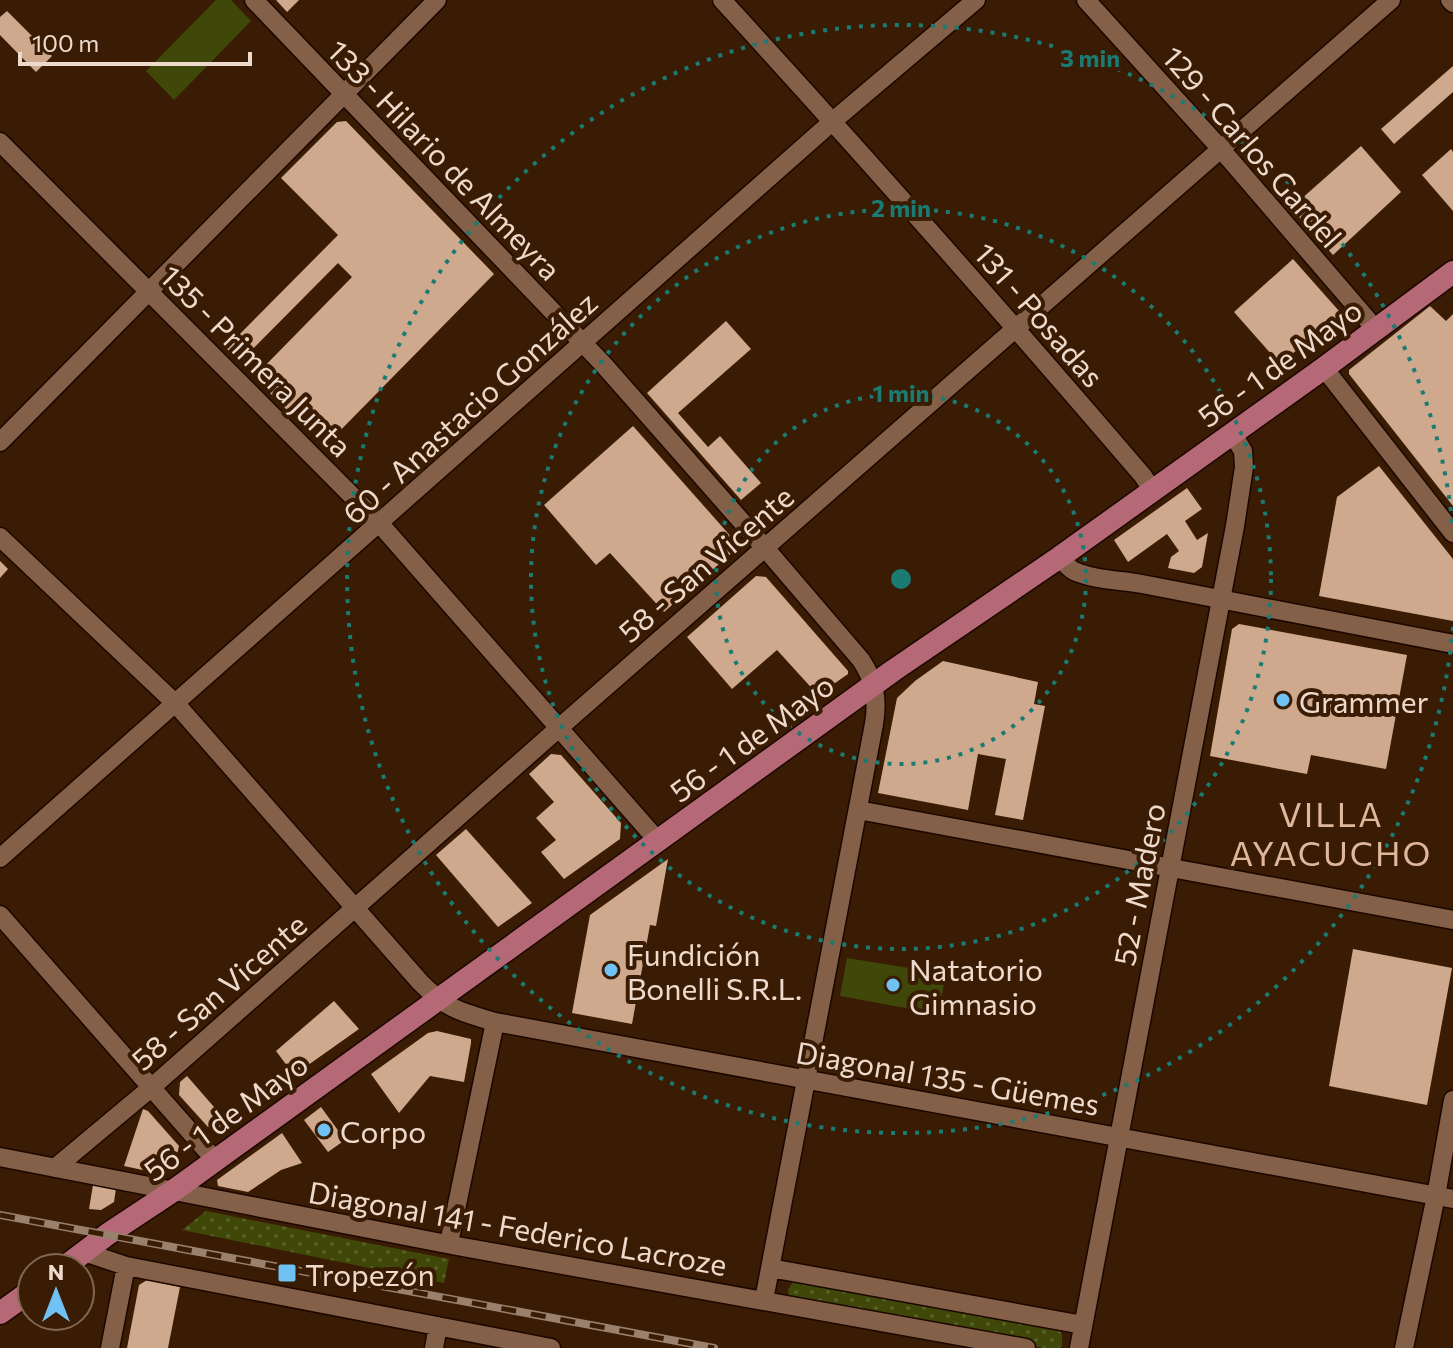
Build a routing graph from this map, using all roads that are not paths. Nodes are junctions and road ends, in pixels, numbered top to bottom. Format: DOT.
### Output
graph roads {
  1 [pos="254,0"];
  2 [pos="437,0"];
  3 [pos="722,0"];
  4 [pos="976,0"];
  5 [pos="1086,0"];
  6 [pos="1391,0"];
  7 [pos="345,94"];
  8 [pos="833,121"];
  9 [pos="0,142"];
  10 [pos="1220,148"];
  11 [pos="1453,272"];
  12 [pos="148,290"];
  13 [pos="1016,328"];
  14 [pos="1375,331"];
  15 [pos="583,343"];
  16 [pos="1324,368"];
  17 [pos="1232,433"];
  18 [pos="0,442"];
  19 [pos="1152,490"];
  20 [pos="380,524"];
  21 [pos="1453,533"];
  22 [pos="0,537"];
  23 [pos="765,548"];
  24 [pos="1060,557"];
  25 [pos="1221,599"];
  26 [pos="1453,644"];
  27 [pos="874,685"];
  28 [pos="176,704"];
  29 [pos="560,727"];
  30 [pos="858,810"];
  31 [pos="658,841"];
  32 [pos="0,858"];
  33 [pos="1170,869"];
  34 [pos="355,907"];
  35 [pos="0,915"];
  36 [pos="1453,920"];
  37 [pos="437,999"];
  38 [pos="495,1022"];
  39 [pos="807,1080"];
  40 [pos="152,1087"];
  41 [pos="1453,1100"];
  42 [pos="1118,1137"];
  43 [pos="0,1157"];
  44 [pos="215,1160"];
  45 [pos="55,1168"];
  46 [pos="173,1191"];
  47 [pos="1444,1197"];
  48 [pos="449,1243"];
  49 [pos="84,1252"];
  50 [pos="96,1256"];
  51 [pos="126,1266"];
  52 [pos="770,1268"];
  53 [pos="764,1300"];
  54 [pos="1083,1325"];
  55 [pos="438,1326"];
  56 [pos="110,1348"];
  57 [pos="434,1348"];
  58 [pos="551,1348"];
  59 [pos="1026,1348"];
  60 [pos="1079,1348"];
  61 [pos="1404,1348"];
  1 -- 7 [label="street, 133 - Hilario de Almeyra"];
  2 -- 7 [label="street"];
  3 -- 8 [label="street, 131 - Posadas"];
  4 -- 8 [label="street, 60 - Anastacio González"];
  5 -- 10 [label="street, 129 - Carlos Gardel"];
  6 -- 10 [label="street, 58 - San Vicente"];
  7 -- 12 [label="street"];
  7 -- 15 [label="street, 133 - Hilario de Almeyra"];
  8 -- 13 [label="street, 131 - Posadas"];
  8 -- 15 [label="street, 60 - Anastacio González"];
  9 -- 12 [label="street, 135 - Primera Junta"];
  10 -- 13 [label="street, 58 - San Vicente"];
  10 -- 14 [label="street, 129 - Carlos Gardel"];
  11 -- 14 [label="main road, 56 - 1 de Mayo"];
  12 -- 18 [label="street"];
  12 -- 20 [label="street, 135 - Primera Junta"];
  13 -- 19 [label="street, 131 - Posadas"];
  13 -- 23 [label="street, 58 - San Vicente"];
  14 -- 16 [label="main road, 56 - 1 de Mayo"];
  15 -- 20 [label="street, 60 - Anastacio González"];
  15 -- 23 [label="street, 133 - Hilario de Almeyra"];
  16 -- 17 [label="main road, 56 - 1 de Mayo"];
  16 -- 21 [label="street"];
  17 -- 19 [label="main road, 56 - 1 de Mayo"];
  17 -- 25 [label="street, 52 - Madero"];
  19 -- 24 [label="main road, 56 - 1 de Mayo"];
  20 -- 28 [label="street, 60 - Anastacio González"];
  20 -- 29 [label="street, 135 - Primera Junta"];
  22 -- 28 [label="street"];
  23 -- 27 [label="street, 133 - Hilario de Almeyra"];
  23 -- 29 [label="street, 58 - San Vicente"];
  24 -- 25 [label="street"];
  24 -- 27 [label="main road, 56 - 1 de Mayo"];
  25 -- 26 [label="street"];
  25 -- 33 [label="street, 52 - Madero"];
  27 -- 30 [label="street"];
  27 -- 31 [label="main road, 56 - 1 de Mayo"];
  28 -- 32 [label="street, 60 - Anastacio González"];
  28 -- 34 [label="street"];
  29 -- 31 [label="street, 135 - Primera Junta"];
  29 -- 34 [label="street, 58 - San Vicente"];
  30 -- 33 [label="street"];
  30 -- 39 [label="street"];
  31 -- 37 [label="main road, 56 - 1 de Mayo"];
  33 -- 36 [label="street"];
  33 -- 42 [label="street, 52 - Madero"];
  34 -- 37 [label="street"];
  34 -- 40 [label="street, 58 - San Vicente"];
  35 -- 40 [label="street"];
  37 -- 38 [label="street, Diagonal 135 - Güemes"];
  37 -- 44 [label="main road, 56 - 1 de Mayo"];
  38 -- 39 [label="street, Diagonal 135 - Güemes"];
  38 -- 48 [label="street"];
  39 -- 42 [label="street, Diagonal 135 - Güemes"];
  39 -- 52 [label="street"];
  40 -- 44 [label="street"];
  40 -- 45 [label="street, 58 - San Vicente"];
  41 -- 47 [label="street"];
  42 -- 47 [label="street, Diagonal 135 - Güemes"];
  42 -- 54 [label="street, 52 - Madero"];
  43 -- 45 [label="street, Diagonal 141 - Federico Lacroze"];
  44 -- 46 [label="main road, 56 - 1 de Mayo"];
  45 -- 46 [label="street, Diagonal 141 - Federico Lacroze"];
  46 -- 48 [label="street, Diagonal 141 - Federico Lacroze"];
  46 -- 49 [label="main road, 56 - 1 de Mayo"];
  47 -- 61 [label="street"];
  48 -- 53 [label="street, Diagonal 141 - Federico Lacroze"];
  50 -- 51 [label="street"];
  51 -- 55 [label="street"];
  51 -- 56 [label="street"];
  52 -- 53 [label="street"];
  52 -- 54 [label="street, Diagonal 141 - Federico Lacroze"];
  53 -- 59 [label="street, Diagonal 141 - Federico Lacroze"];
  54 -- 60 [label="street, 52 - Madero"];
  55 -- 57 [label="street"];
  55 -- 58 [label="street"];
}
